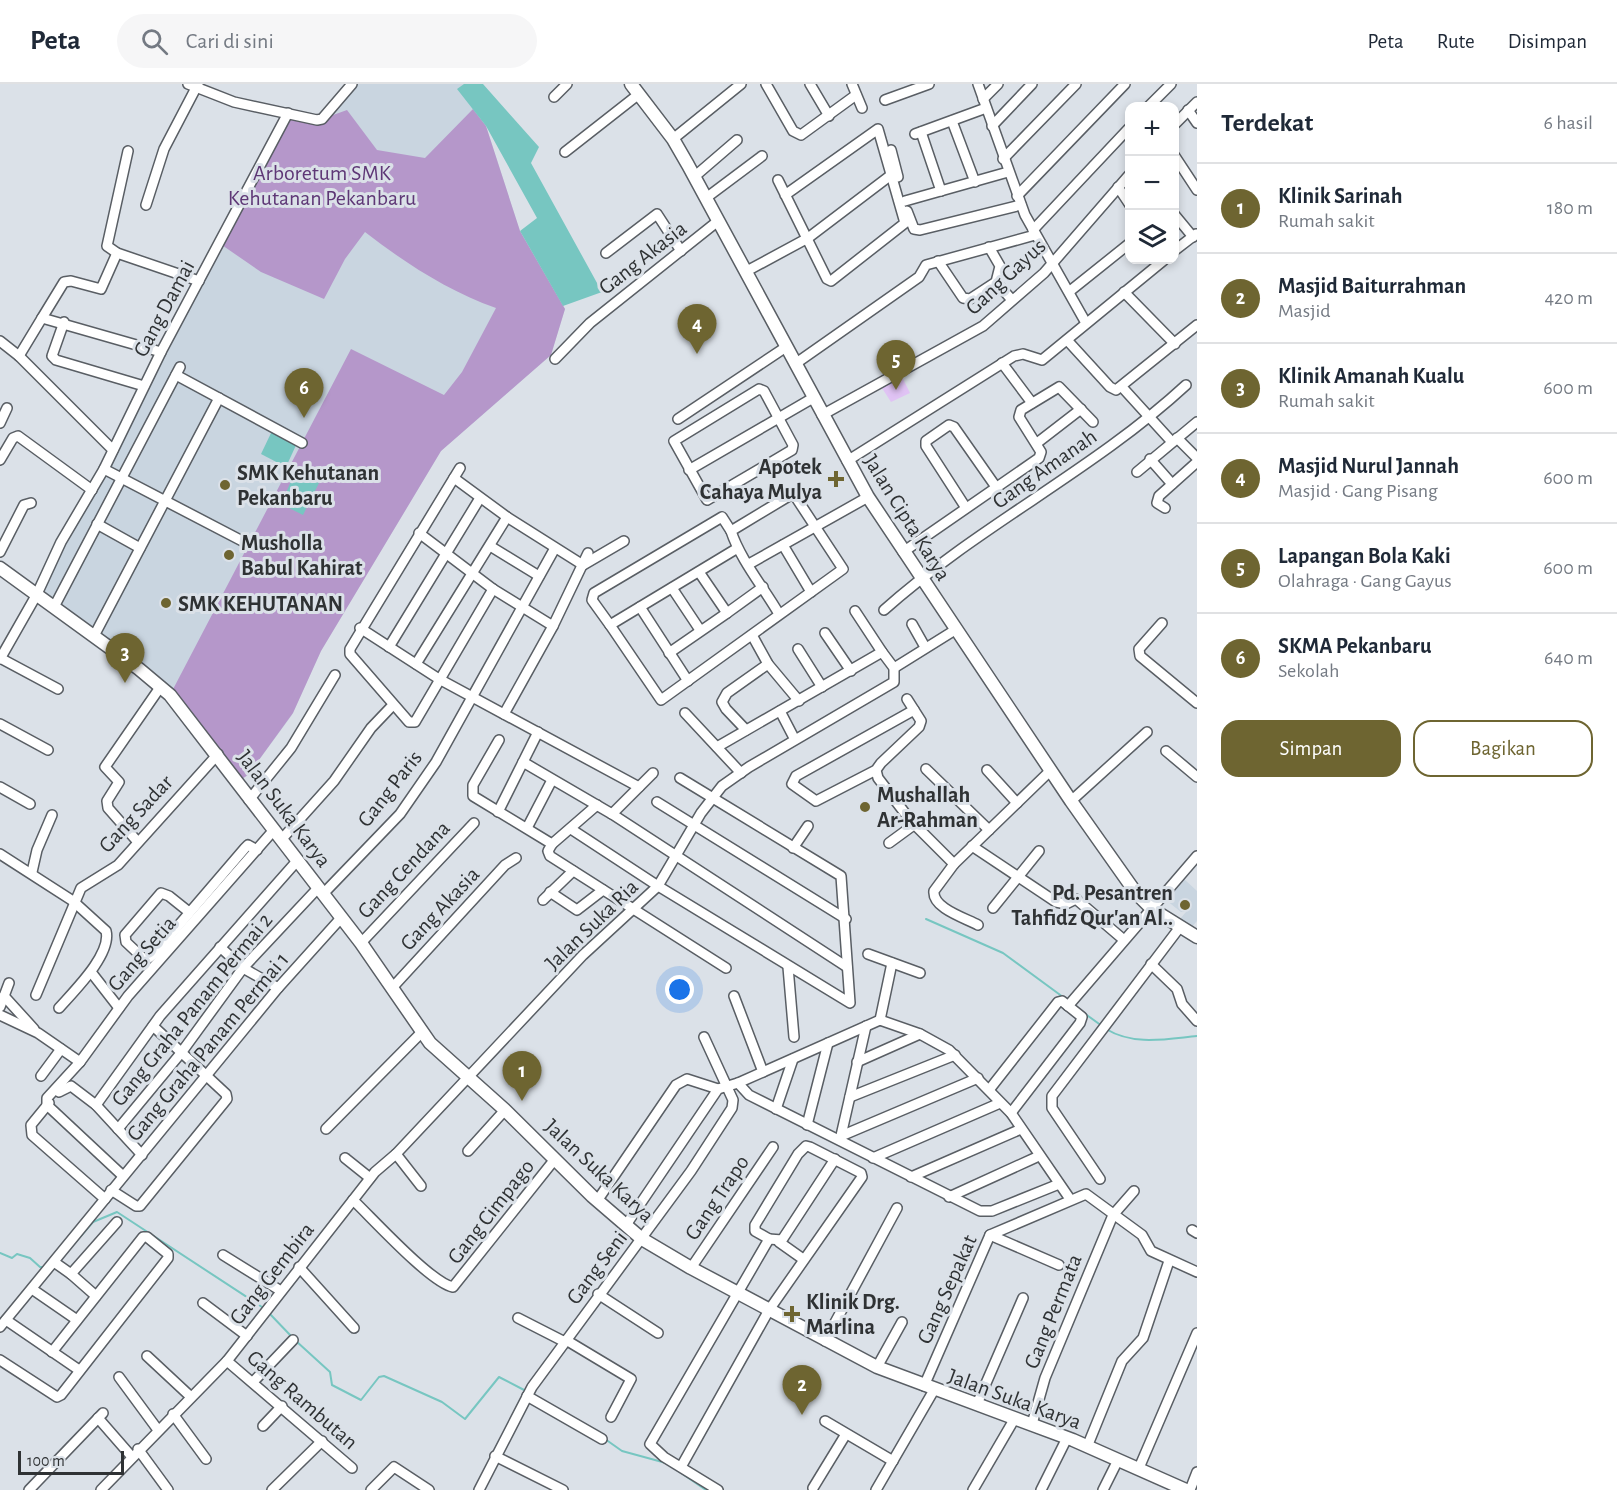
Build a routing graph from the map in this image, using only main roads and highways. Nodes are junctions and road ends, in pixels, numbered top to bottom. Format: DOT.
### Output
graph roads {
  1 [pos="635,89"];
  2 [pos="0,568"];
  3 [pos="1197,938"];
  4 [pos="1168,1486"];
  5 [pos="1188,1490"];
  1 -- 3 [label="main road, Jalan Cipta Karya"];
  2 -- 4 [label="main road, Jalan Suka Karya"];
  4 -- 5 [label="main road, Jalan Suka Karya"];
}
